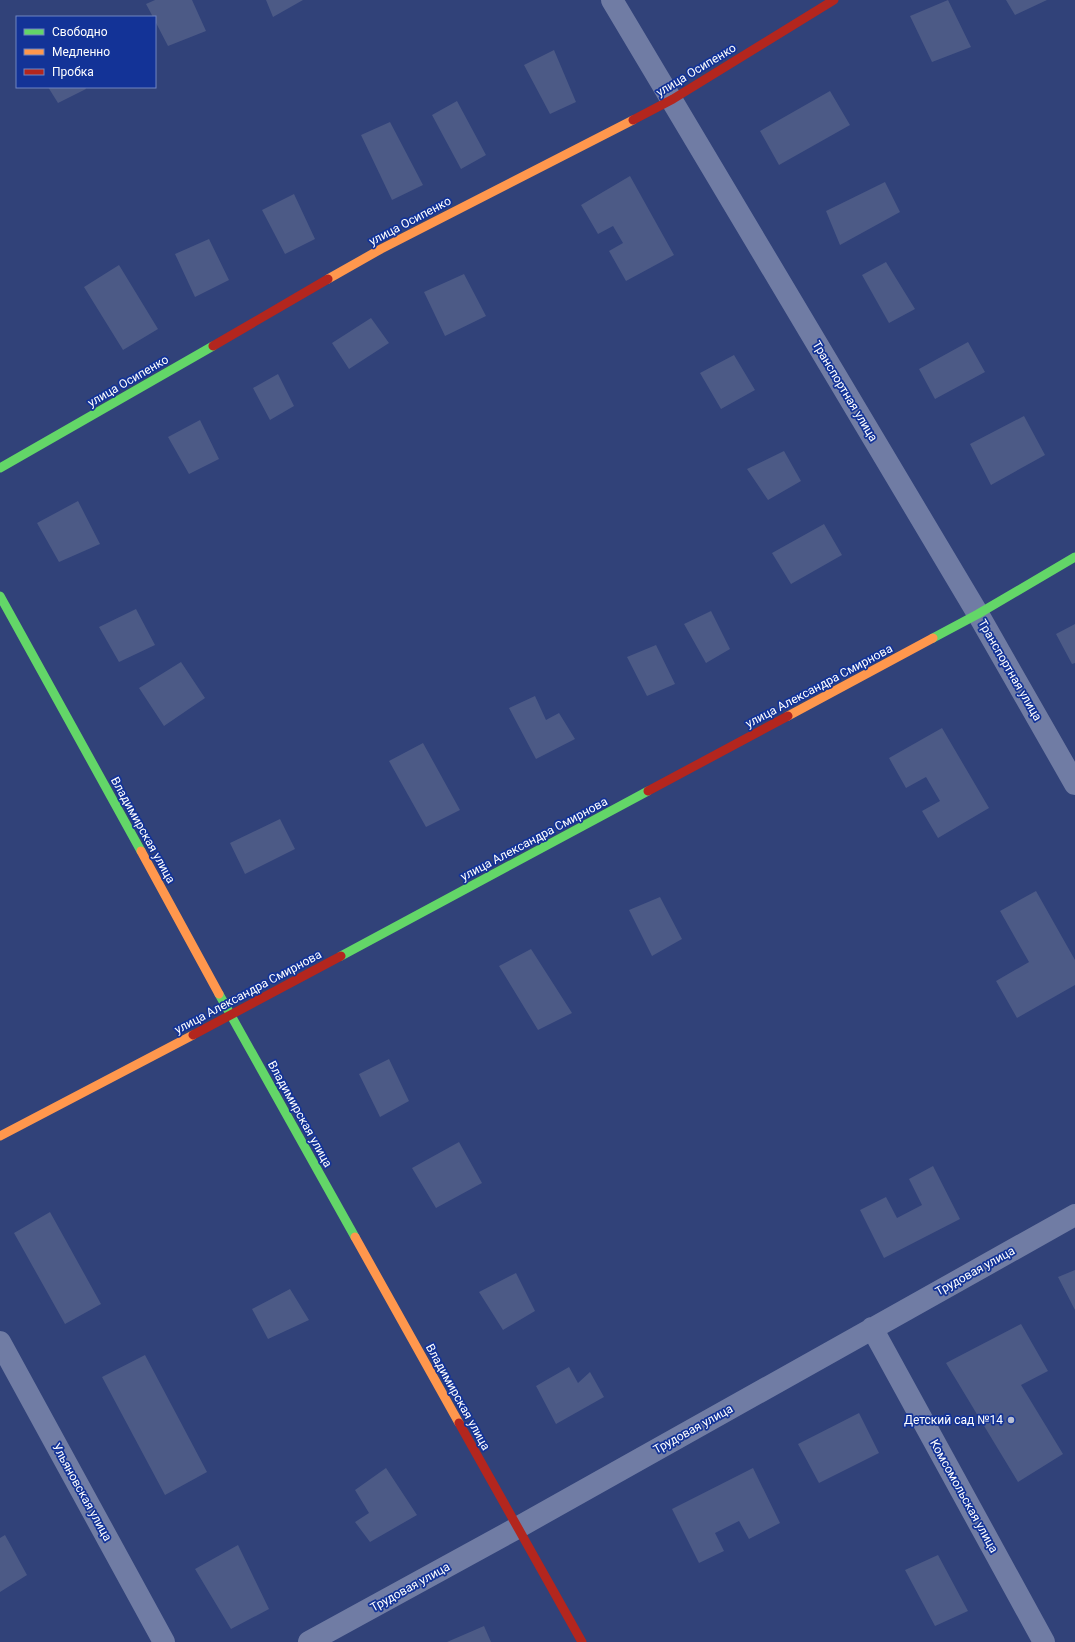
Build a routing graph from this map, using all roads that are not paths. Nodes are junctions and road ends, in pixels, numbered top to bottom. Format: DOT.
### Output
graph roads {
  1 [pos="612,0"];
  2 [pos="834,0"];
  3 [pos="673,99"];
  4 [pos="0,468"];
  5 [pos="1075,558"];
  6 [pos="0,596"];
  7 [pos="978,614"];
  8 [pos="1075,784"];
  9 [pos="232,1015"];
  10 [pos="0,1136"];
  11 [pos="1075,1215"];
  12 [pos="872,1328"];
  13 [pos="0,1342"];
  14 [pos="517,1528"];
  15 [pos="164,1642"];
  16 [pos="309,1642"];
  17 [pos="582,1642"];
  18 [pos="1044,1642"];
  1 -- 3 [label="street, Транспортная улица"];
  2 -- 3 [label="street, улица Осипенко"];
  3 -- 4 [label="street, улица Осипенко"];
  3 -- 7 [label="street, Транспортная улица"];
  5 -- 7 [label="street, улица Александра Смирнова"];
  6 -- 9 [label="street, Владимирская улица"];
  7 -- 8 [label="street, Транспортная улица"];
  7 -- 9 [label="street, улица Александра Смирнова"];
  9 -- 10 [label="street, улица Александра Смирнова"];
  9 -- 14 [label="street, Владимирская улица"];
  11 -- 12 [label="street, Трудовая улица"];
  12 -- 14 [label="street, Трудовая улица"];
  12 -- 18 [label="street, Комсомольская улица"];
  13 -- 15 [label="street, Ульяновская улица"];
  14 -- 16 [label="street, Трудовая улица"];
  14 -- 17 [label="street, Владимирская улица"];
}
